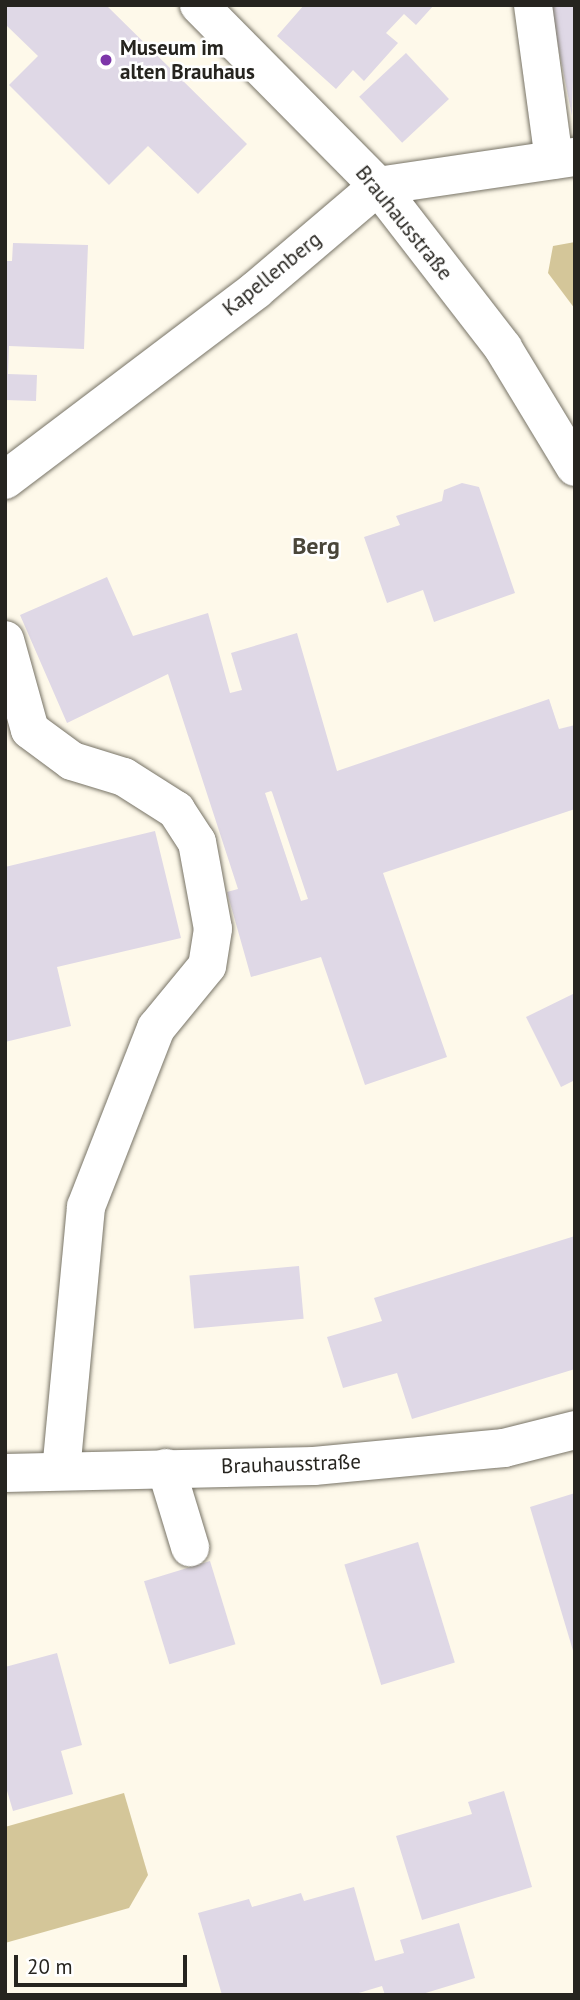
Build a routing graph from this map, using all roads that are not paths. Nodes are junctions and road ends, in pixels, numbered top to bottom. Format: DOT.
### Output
graph roads {
  1 [pos="533,5"];
  2 [pos="209,10"];
  3 [pos="564,158"];
  4 [pos="378,186"];
  5 [pos="575,467"];
  6 [pos="6,484"];
  7 [pos="5,640"];
  8 [pos="575,1430"];
  9 [pos="166,1468"];
  10 [pos="61,1471"];
  11 [pos="5,1474"];
  12 [pos="190,1547"];
  1 -- 3 [label="street"];
  2 -- 4 [label="street, Brauhausstraße"];
  3 -- 4 [label="street"];
  4 -- 5 [label="street, Brauhausstraße"];
  4 -- 6 [label="street, Kapellenberg"];
  7 -- 10 [label="street"];
  8 -- 9 [label="street, Brauhausstraße"];
  9 -- 10 [label="street, Brauhausstraße"];
  9 -- 12 [label="street"];
  10 -- 11 [label="street, Brauhausstraße"];
}
